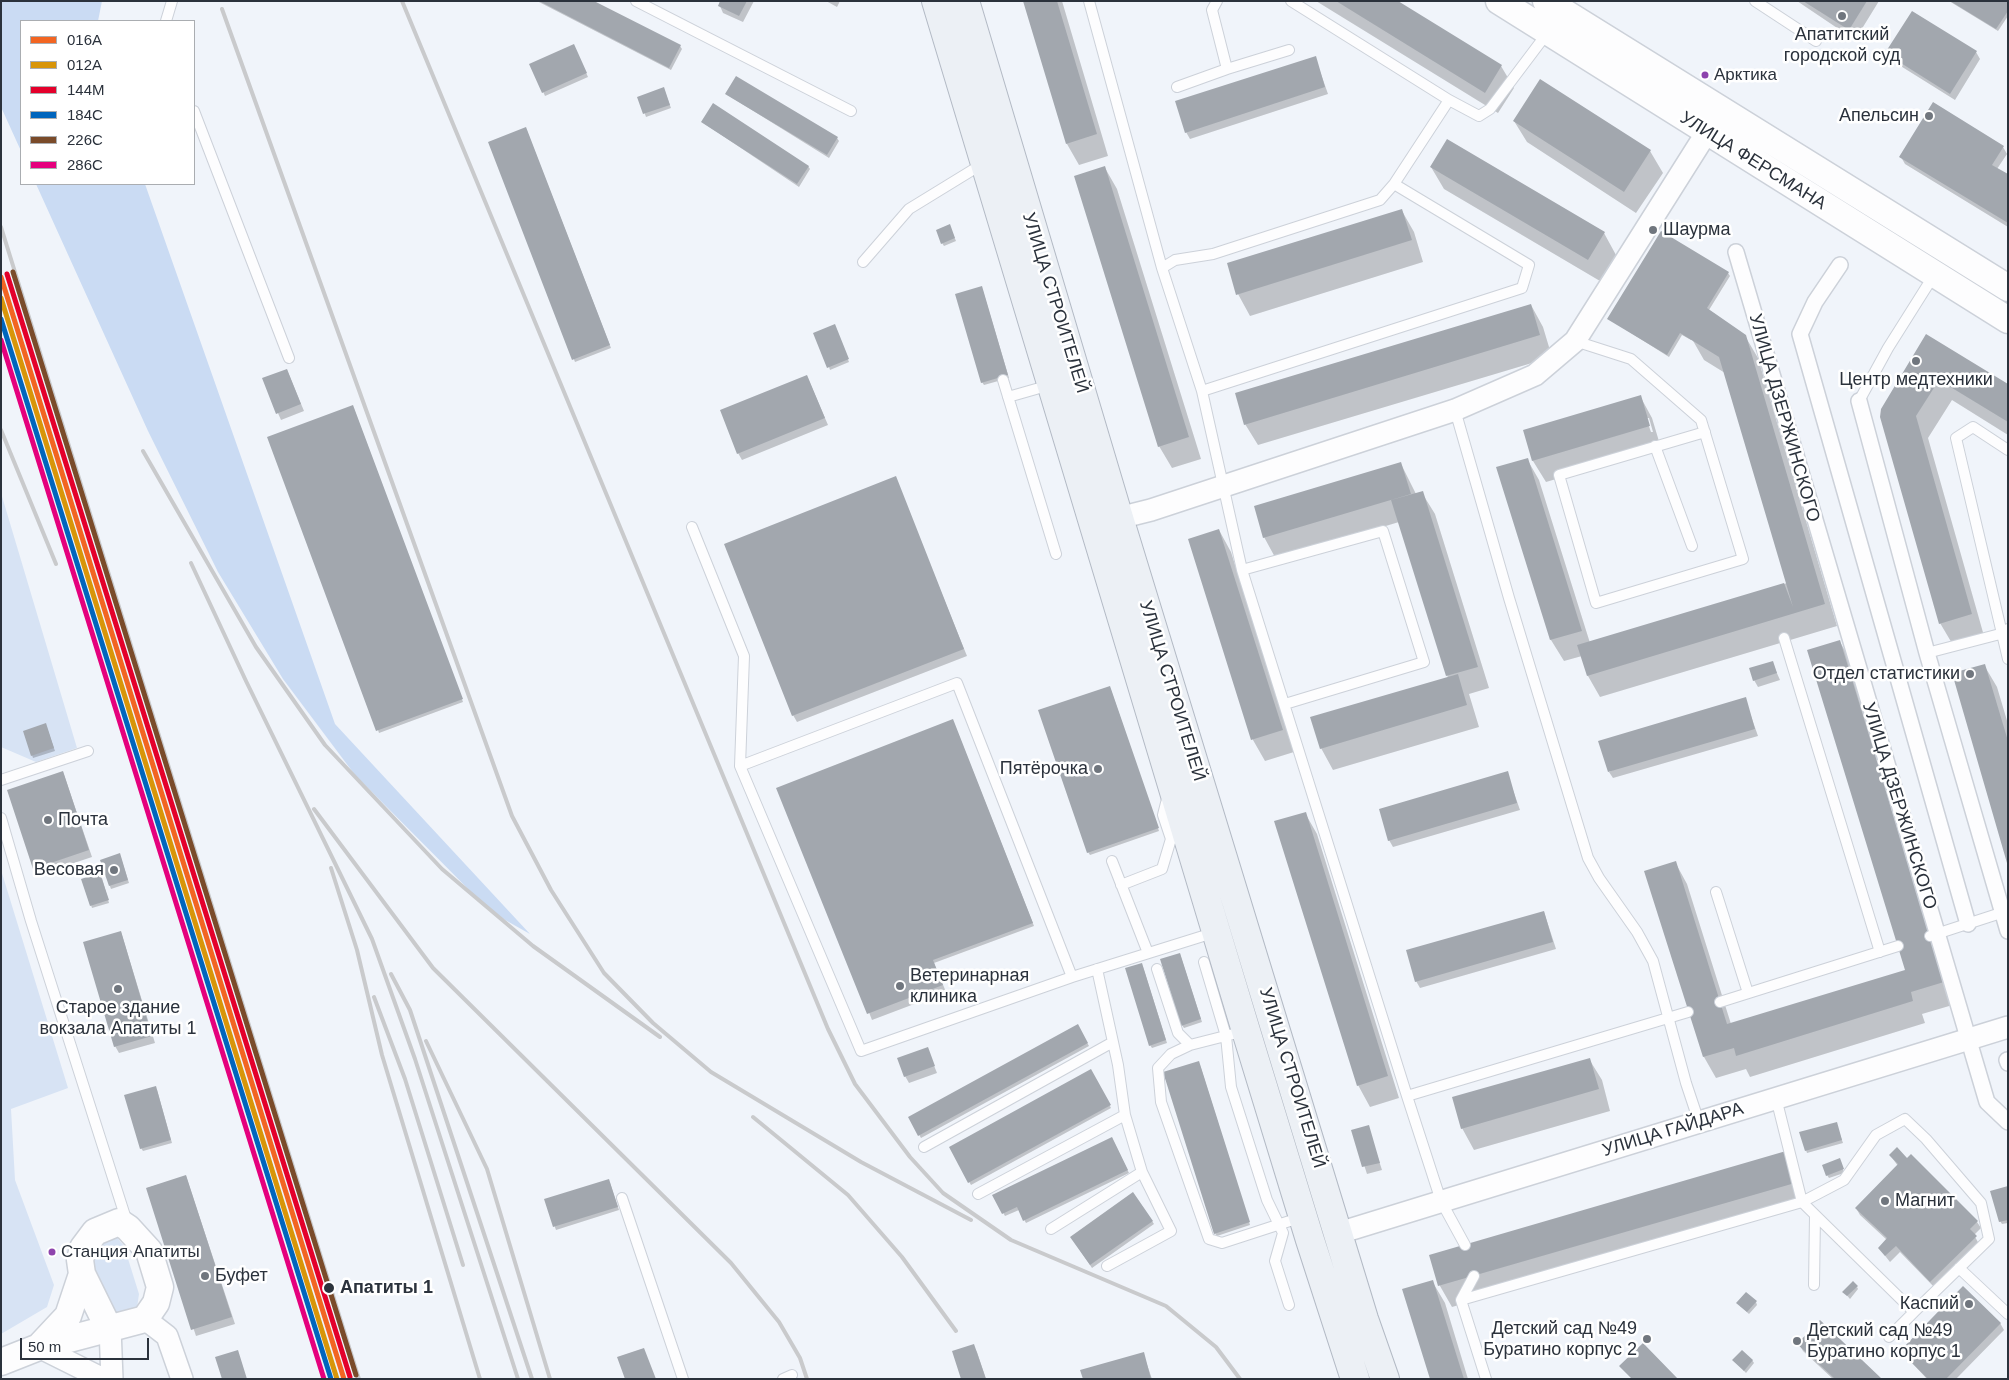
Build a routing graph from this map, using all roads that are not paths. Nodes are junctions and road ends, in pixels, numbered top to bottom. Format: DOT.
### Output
graph roads {
  1 [pos="172,1"];
  2 [pos="636,1"];
  3 [pos="936,1"];
  4 [pos="965,1"];
  5 [pos="1089,1"];
  6 [pos="1217,1"];
  7 [pos="1291,1"];
  8 [pos="1499,1"];
  9 [pos="1755,1"];
  10 [pos="1556,11"];
  11 [pos="166,20"];
  12 [pos="1816,41"];
  13 [pos="1289,50"];
  14 [pos="1227,69"];
  15 [pos="1177,87"];
  16 [pos="1449,100"];
  17 [pos="851,111"];
  18 [pos="195,114"];
  19 [pos="1707,132"];
  20 [pos="1007,143"];
  21 [pos="983,156"];
  22 [pos="1394,184"];
  23 [pos="1035,236"];
  24 [pos="1009,244"];
  25 [pos="1736,252"];
  26 [pos="864,262"];
  27 [pos="1840,265"];
  28 [pos="1162,268"];
  29 [pos="1934,274"];
  30 [pos="2008,288"];
  31 [pos="2008,320"];
  32 [pos="1575,341"];
  33 [pos="289,358"];
  34 [pos="1003,380"];
  35 [pos="1051,384"];
  36 [pos="1202,391"];
  37 [pos="1008,397"];
  38 [pos="1859,400"];
  39 [pos="1455,410"];
  40 [pos="1705,432"];
  41 [pos="1655,446"];
  42 [pos="2008,450"];
  43 [pos="1223,485"];
  44 [pos="1119,518"];
  45 [pos="1093,526"];
  46 [pos="692,527"];
  47 [pos="1692,546"];
  48 [pos="1056,554"];
  49 [pos="1242,570"];
  50 [pos="2004,631"];
  51 [pos="1784,638"];
  52 [pos="1927,653"];
  53 [pos="2008,659"];
  54 [pos="1285,704"];
  55 [pos="88,751"];
  56 [pos="740,766"];
  57 [pos="1,780"];
  58 [pos="1171,780"];
  59 [pos="1,818"];
  60 [pos="1112,861"];
  61 [pos="1121,885"];
  62 [pos="1716,892"];
  63 [pos="2005,912"];
  64 [pos="1244,922"];
  65 [pos="1968,924"];
  66 [pos="2008,930"];
  67 [pos="1218,931"];
  68 [pos="1933,935"];
  69 [pos="1898,946"];
  70 [pos="1880,952"];
  71 [pos="1148,953"];
  72 [pos="1204,962"];
  73 [pos="1097,969"];
  74 [pos="1157,969"];
  75 [pos="1072,977"];
  76 [pos="1748,993"];
  77 [pos="1720,1002"];
  78 [pos="1688,1012"];
  79 [pos="1668,1020"];
  80 [pos="2008,1027"];
  81 [pos="1236,1034"];
  82 [pos="1968,1039"];
  83 [pos="1113,1042"];
  84 [pos="1190,1045"];
  85 [pos="1407,1096"];
  86 [pos="1776,1098"];
  87 [pos="1125,1115"];
  88 [pos="1699,1122"];
  89 [pos="2008,1122"];
  90 [pos="924,1147"];
  91 [pos="1142,1172"];
  92 [pos="978,1194"];
  93 [pos="622,1198"];
  94 [pos="1441,1201"];
  95 [pos="1802,1202"];
  96 [pos="1815,1215"];
  97 [pos="1277,1225"];
  98 [pos="128,1228"];
  99 [pos="1051,1228"];
  100 [pos="1306,1228"];
  101 [pos="1339,1233"];
  102 [pos="1465,1245"];
  103 [pos="1107,1266"];
  104 [pos="1959,1268"];
  105 [pos="82,1274"];
  106 [pos="1474,1276"];
  107 [pos="1814,1285"];
  108 [pos="1461,1300"];
  109 [pos="1289,1305"];
  110 [pos="1914,1312"];
  111 [pos="2008,1314"];
  112 [pos="145,1319"];
  113 [pos="109,1328"];
  114 [pos="1889,1337"];
  115 [pos="39,1347"];
  116 [pos="1,1362"];
  117 [pos="103,1379"];
  118 [pos="112,1379"];
  119 [pos="182,1379"];
  120 [pos="683,1379"];
  121 [pos="1355,1379"];
  122 [pos="1385,1379"];
  123 [pos="1486,1379"];
  1 -- 11 [label="lane"];
  2 -- 17 [label="lane"];
  3 -- 21 [label="main road, УЛИЦА СТРОИТЕЛЕЙ"];
  4 -- 20 [label="main road, УЛИЦА СТРОИТЕЛЕЙ"];
  5 -- 28 [label="lane"];
  6 -- 14 [label="lane"];
  7 -- 16 [label="lane"];
  8 -- 10 [label="street, УЛИЦА ФЕРСМАНА"];
  9 -- 12 [label="lane"];
  10 -- 16 [label="lane"];
  10 -- 19 [label="street, УЛИЦА ФЕРСМАНА"];
  10 -- 30 [label="street, УЛИЦА ФЕРСМАНА"];
  13 -- 14 [label="lane"];
  14 -- 15 [label="lane"];
  16 -- 22 [label="lane"];
  18 -- 33 [label="lane"];
  19 -- 29 [label="street, УЛИЦА ФЕРСМАНА"];
  19 -- 32 [label="street"];
  20 -- 21 [label="main road"];
  20 -- 23 [label="main road, УЛИЦА СТРОИТЕЛЕЙ"];
  21 -- 24 [label="main road, УЛИЦА СТРОИТЕЛЕЙ"];
  21 -- 26 [label="lane"];
  22 -- 28 [label="lane"];
  22 -- 36 [label="lane"];
  23 -- 24 [label="main road"];
  23 -- 44 [label="main road, УЛИЦА СТРОИТЕЛЕЙ"];
  24 -- 35 [label="main road, УЛИЦА СТРОИТЕЛЕЙ"];
  25 -- 68 [label="street, УЛИЦА ДЗЕРЖИНСКОГО"];
  27 -- 65 [label="street, УЛИЦА ДЗЕРЖИНСКОГО"];
  28 -- 36 [label="lane"];
  29 -- 31 [label="street, УЛИЦА ФЕРСМАНА"];
  29 -- 38 [label="lane"];
  32 -- 39 [label="street"];
  32 -- 40 [label="lane"];
  34 -- 37 [label="lane"];
  35 -- 37 [label="lane"];
  35 -- 45 [label="main road, УЛИЦА СТРОИТЕЛЕЙ"];
  36 -- 43 [label="lane"];
  37 -- 48 [label="lane"];
  38 -- 52 [label="street"];
  39 -- 43 [label="street"];
  39 -- 79 [label="lane"];
  40 -- 41 [label="lane"];
  40 -- 41 [label="lane"];
  41 -- 47 [label="lane"];
  42 -- 50 [label="lane"];
  43 -- 44 [label="street"];
  43 -- 49 [label="lane"];
  44 -- 45 [label="main road"];
  44 -- 64 [label="main road, УЛИЦА СТРОИТЕЛЕЙ"];
  45 -- 58 [label="main road, УЛИЦА СТРОИТЕЛЕЙ"];
  46 -- 56 [label="lane"];
  49 -- 54 [label="lane"];
  49 -- 54 [label="lane"];
  50 -- 52 [label="lane"];
  50 -- 53 [label="lane"];
  51 -- 70 [label="lane"];
  52 -- 63 [label="street"];
  54 -- 85 [label="lane"];
  55 -- 57 [label="lane"];
  56 -- 75 [label="lane"];
  56 -- 75 [label="lane"];
  58 -- 61 [label="lane"];
  58 -- 67 [label="main road, УЛИЦА СТРОИТЕЛЕЙ"];
  59 -- 98 [label="lane"];
  60 -- 61 [label="lane"];
  61 -- 71 [label="lane"];
  62 -- 76 [label="lane"];
  63 -- 65 [label="lane"];
  63 -- 66 [label="street"];
  64 -- 67 [label="main road"];
  64 -- 101 [label="main road, УЛИЦА СТРОИТЕЛЕЙ"];
  65 -- 68 [label="lane"];
  67 -- 71 [label="lane"];
  67 -- 81 [label="main road, УЛИЦА СТРОИТЕЛЕЙ"];
  68 -- 82 [label="street, УЛИЦА ДЗЕРЖИНСКОГО"];
  69 -- 70 [label="lane"];
  70 -- 76 [label="lane"];
  71 -- 73 [label="lane"];
  72 -- 81 [label="lane"];
  73 -- 75 [label="lane"];
  73 -- 83 [label="lane"];
  74 -- 84 [label="lane"];
  76 -- 77 [label="lane"];
  78 -- 79 [label="lane"];
  79 -- 85 [label="lane"];
  79 -- 88 [label="lane"];
  80 -- 82 [label="street, УЛИЦА ГАЙДАРА"];
  81 -- 84 [label="lane"];
  81 -- 97 [label="lane"];
  81 -- 100 [label="main road, УЛИЦА СТРОИТЕЛЕЙ"];
  82 -- 86 [label="street, УЛИЦА ГАЙДАРА"];
  82 -- 89 [label="street, УЛИЦА ДЗЕРЖИНСКОГО"];
  83 -- 87 [label="lane"];
  83 -- 90 [label="lane"];
  84 -- 97 [label="lane"];
  85 -- 94 [label="lane"];
  86 -- 88 [label="street, УЛИЦА ГАЙДАРА"];
  86 -- 95 [label="lane"];
  87 -- 91 [label="lane"];
  87 -- 92 [label="lane"];
  88 -- 94 [label="street, УЛИЦА ГАЙДАРА"];
  91 -- 99 [label="lane"];
  91 -- 103 [label="lane"];
  93 -- 120 [label="lane"];
  94 -- 101 [label="street, УЛИЦА ГАЙДАРА"];
  94 -- 102 [label="lane"];
  95 -- 96 [label="lane"];
  95 -- 104 [label="lane"];
  95 -- 108 [label="lane"];
  96 -- 107 [label="lane"];
  96 -- 110 [label="lane"];
  97 -- 100 [label="lane"];
  97 -- 109 [label="lane"];
  98 -- 105 [label="street"];
  98 -- 112 [label="street"];
  100 -- 101 [label="main road"];
  100 -- 121 [label="main road, УЛИЦА СТРОИТЕЛЕЙ"];
  101 -- 122 [label="main road, УЛИЦА СТРОИТЕЛЕЙ"];
  104 -- 110 [label="lane"];
  104 -- 111 [label="lane"];
  105 -- 113 [label="street"];
  105 -- 115 [label="street"];
  106 -- 108 [label="lane"];
  108 -- 123 [label="lane"];
  110 -- 114 [label="lane"];
  112 -- 113 [label="street"];
  112 -- 119 [label="street"];
  113 -- 115 [label="street"];
  113 -- 118 [label="street"];
  115 -- 116 [label="street"];
  115 -- 117 [label="street"];
}
